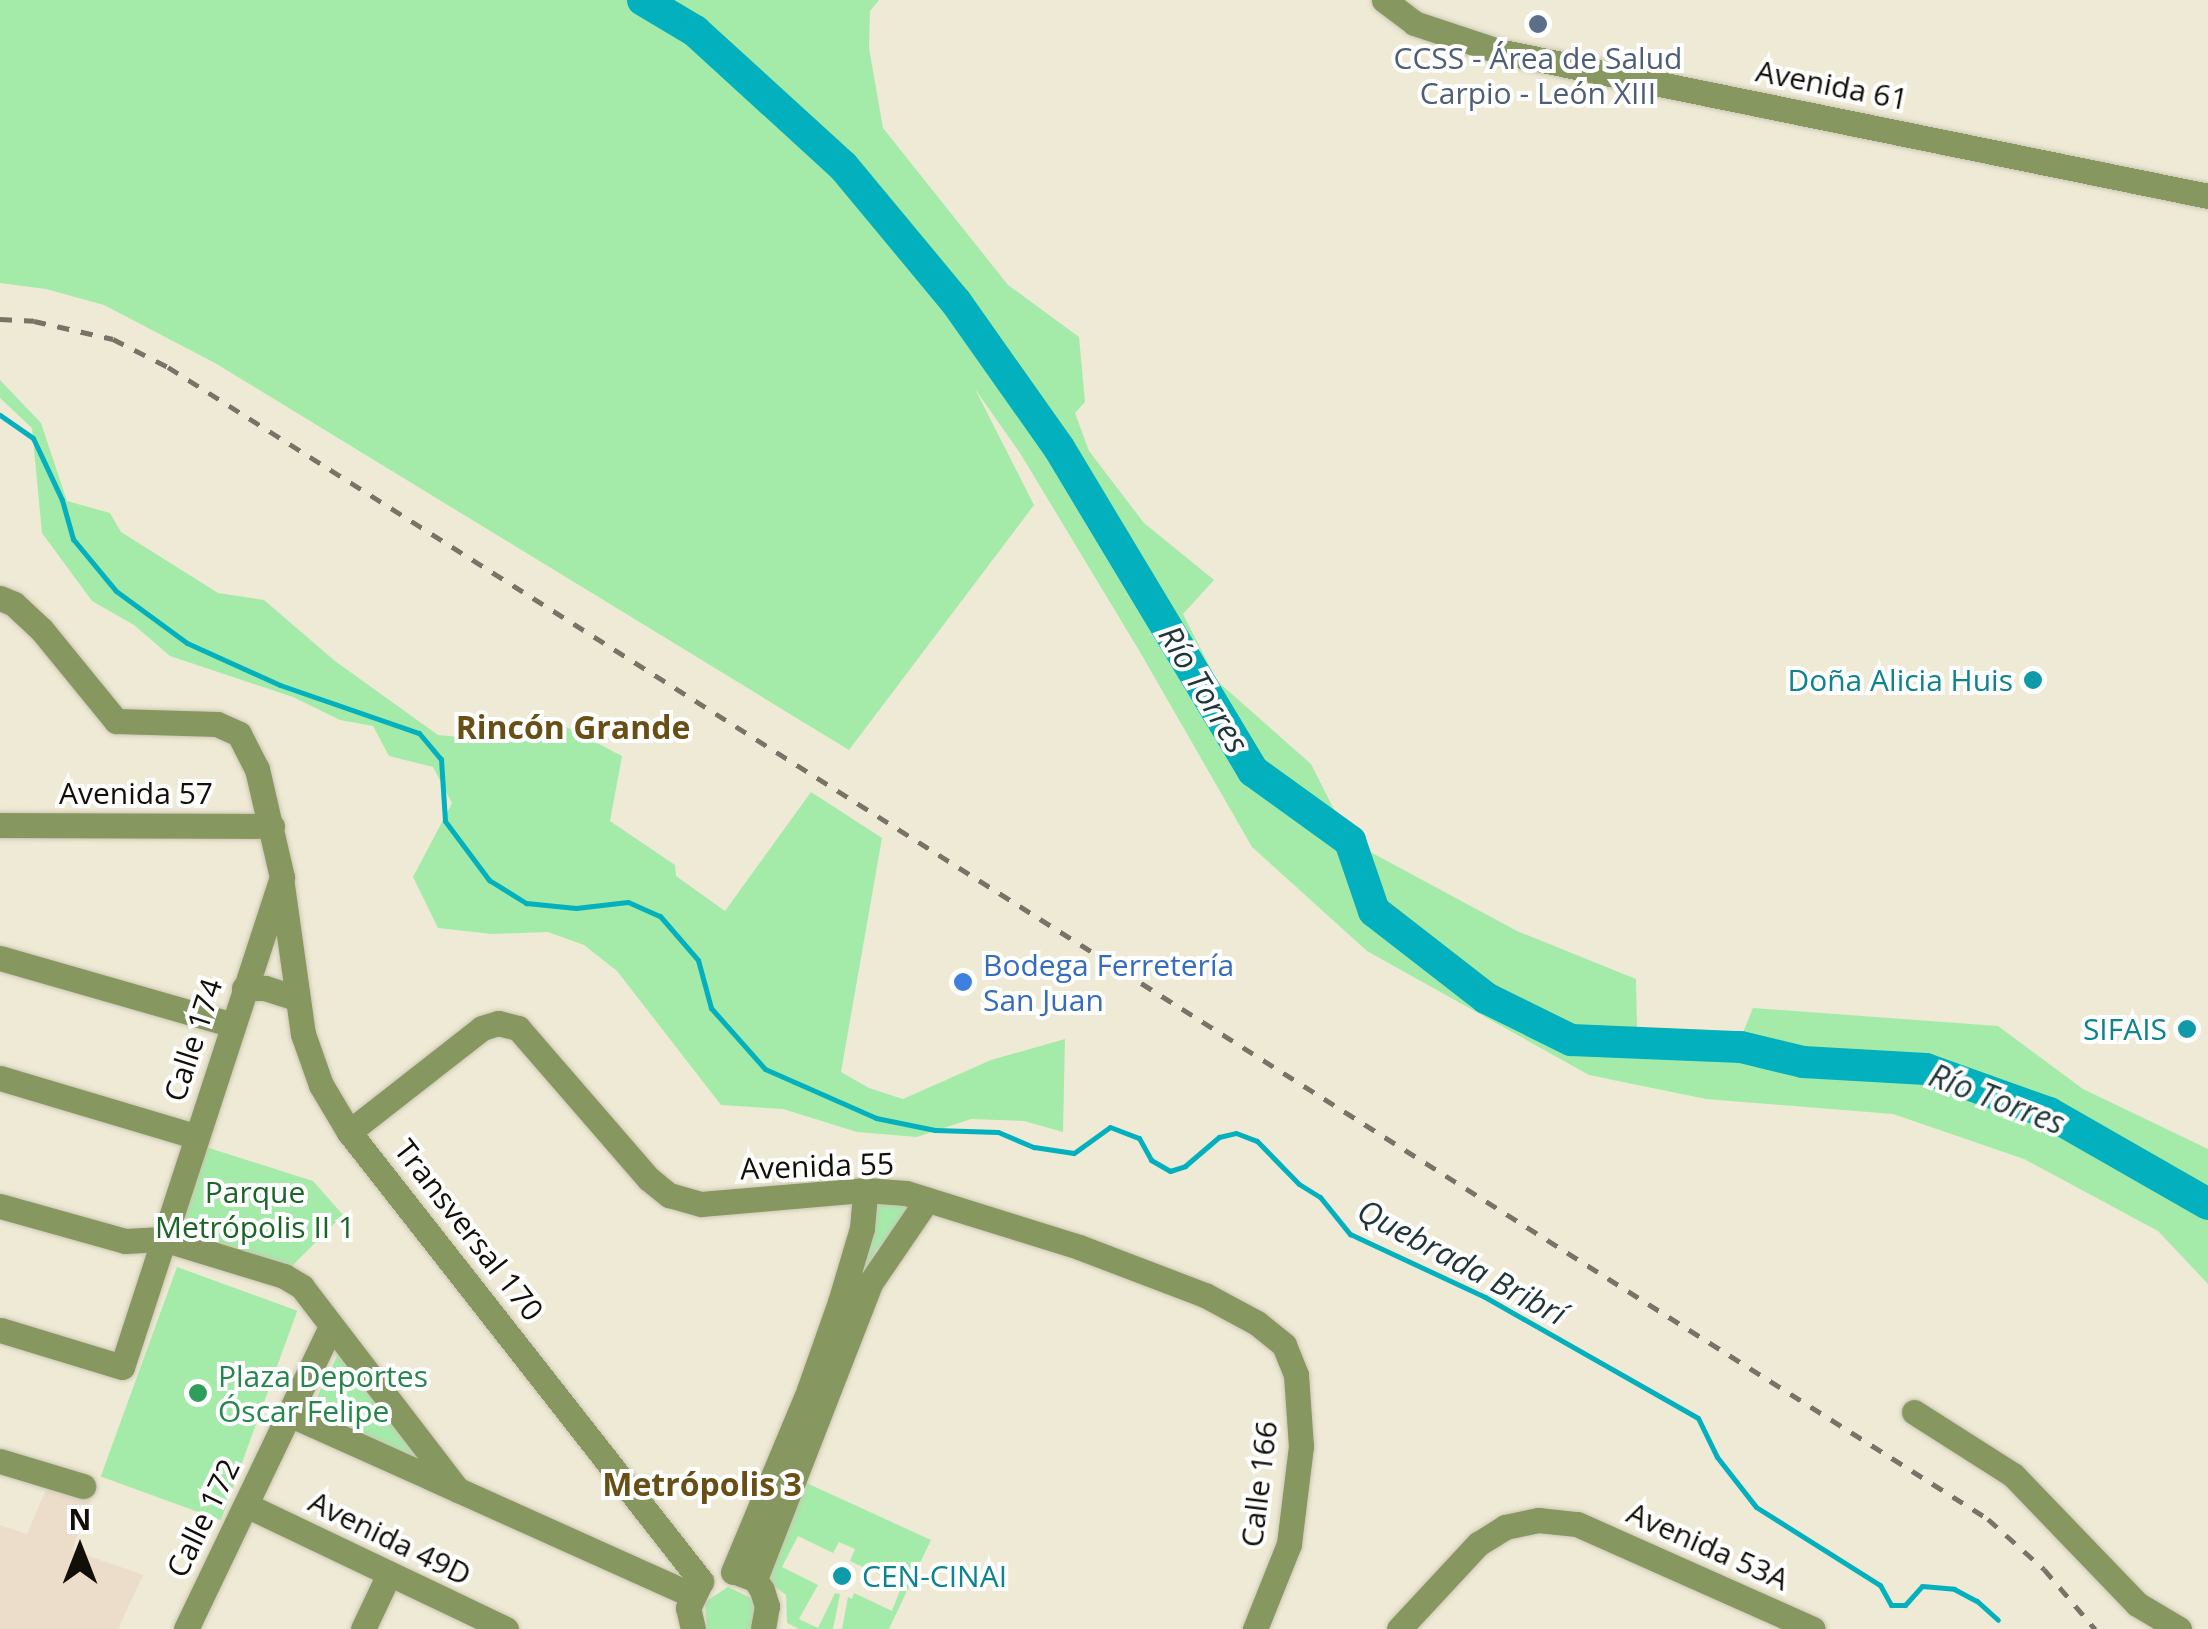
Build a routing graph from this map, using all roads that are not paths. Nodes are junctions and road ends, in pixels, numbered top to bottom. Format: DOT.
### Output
graph roads {
  1 [pos="1384,0"];
  2 [pos="2208,196"];
  3 [pos="0,598"];
  4 [pos="0,825"];
  5 [pos="272,826"];
  6 [pos="282,877"];
  7 [pos="0,958"];
  8 [pos="244,988"];
  9 [pos="296,998"];
  10 [pos="233,1026"];
  11 [pos="0,1078"];
  12 [pos="349,1132"];
  13 [pos="195,1136"];
  14 [pos="865,1190"];
  15 [pos="926,1200"];
  16 [pos="0,1206"];
  17 [pos="163,1239"];
  18 [pos="330,1328"];
  19 [pos="0,1330"];
  20 [pos="1284,1344"];
  21 [pos="1914,1412"];
  22 [pos="289,1414"];
  23 [pos="0,1461"];
  24 [pos="84,1486"];
  25 [pos="458,1490"];
  26 [pos="246,1505"];
  27 [pos="389,1574"];
  28 [pos="744,1575"];
  29 [pos="696,1588"];
  30 [pos="186,1629"];
  31 [pos="362,1629"];
  32 [pos="506,1629"];
  33 [pos="693,1629"];
  34 [pos="763,1629"];
  35 [pos="1255,1629"];
  36 [pos="1399,1629"];
  37 [pos="1813,1629"];
  38 [pos="2179,1629"];
  1 -- 2 [label="street, Avenida 61"];
  3 -- 5 [label="street, Calle 174"];
  4 -- 5 [label="street, Avenida 57"];
  5 -- 6 [label="street, Calle 174"];
  6 -- 8 [label="street, Calle 174"];
  6 -- 9 [label="street, Transversal 170"];
  7 -- 10 [label="street"];
  8 -- 9 [label="street"];
  8 -- 10 [label="street, Calle 174"];
  9 -- 12 [label="street, Transversal 170"];
  10 -- 13 [label="street, Calle 174"];
  11 -- 13 [label="street"];
  12 -- 14 [label="street, Avenida 55"];
  12 -- 29 [label="street, Transversal 170"];
  13 -- 17 [label="street, Calle 174"];
  14 -- 15 [label="street, Avenida 55"];
  14 -- 28 [label="street"];
  15 -- 20 [label="street, Avenida 55"];
  15 -- 28 [label="street"];
  16 -- 17 [label="street"];
  17 -- 18 [label="street"];
  17 -- 19 [label="street, Calle 174"];
  18 -- 22 [label="street, Calle 172"];
  18 -- 25 [label="street"];
  20 -- 35 [label="street, Calle 166"];
  21 -- 38 [label="street"];
  22 -- 25 [label="street"];
  22 -- 26 [label="street, Calle 172"];
  23 -- 24 [label="street"];
  25 -- 29 [label="street"];
  26 -- 27 [label="street, Avenida 49D"];
  26 -- 30 [label="street, Calle 172"];
  27 -- 31 [label="street"];
  27 -- 32 [label="street, Avenida 49D"];
  28 -- 29 [label="street"];
  28 -- 34 [label="street"];
  29 -- 33 [label="street"];
  36 -- 37 [label="street, Avenida 53A"];
}
